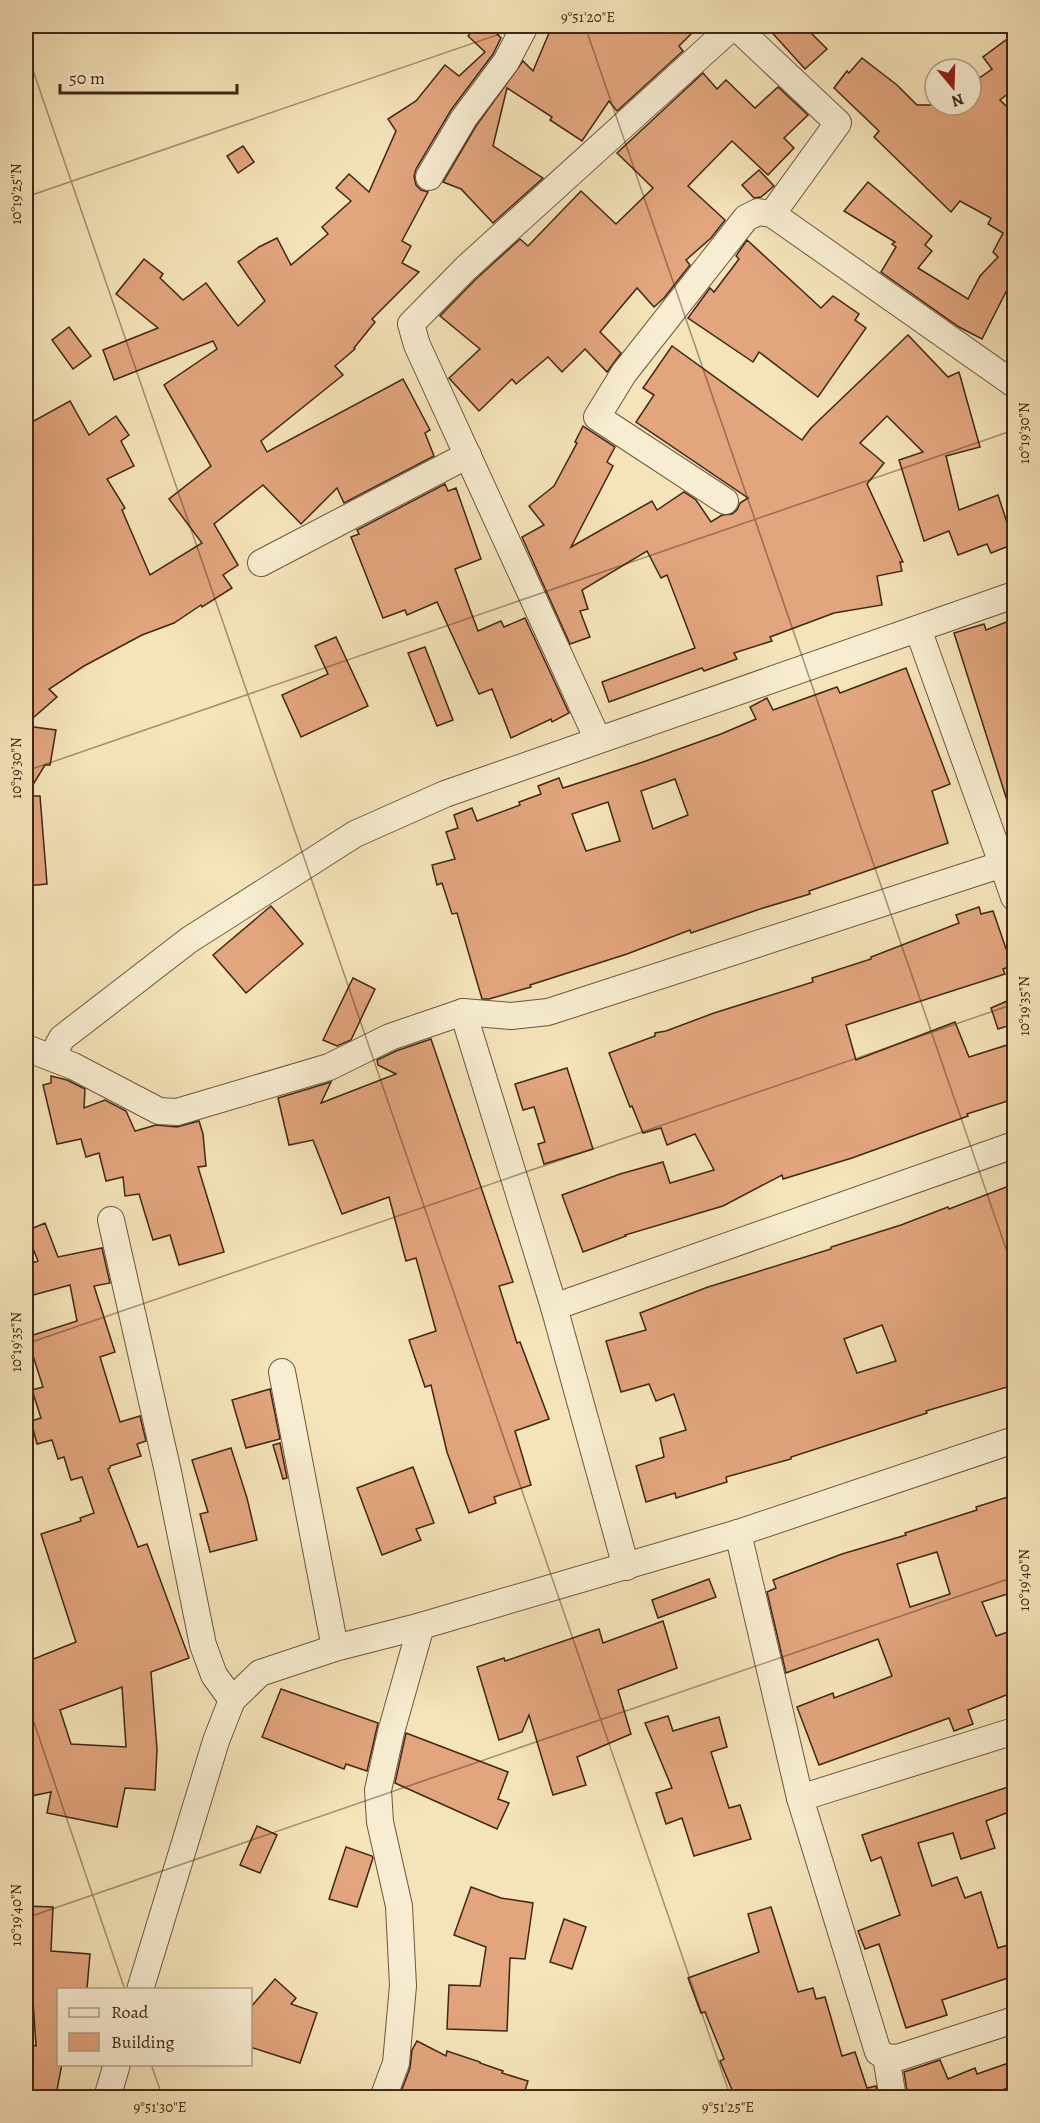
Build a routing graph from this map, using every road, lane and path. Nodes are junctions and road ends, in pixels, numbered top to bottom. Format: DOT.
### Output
graph roads {
  1 [pos="525,26"];
  2 [pos="734,26"];
  3 [pos="429,177"];
  4 [pos="772,214"];
  5 [pos="1014,384"];
  6 [pos="468,455"];
  7 [pos="725,501"];
  8 [pos="261,562"];
  9 [pos="1014,595"];
  10 [pos="918,629"];
  11 [pos="598,740"];
  12 [pos="1003,864"];
  13 [pos="1014,897"];
  14 [pos="464,1012"];
  15 [pos="26,1048"];
  16 [pos="58,1060"];
  17 [pos="1014,1145"];
  18 [pos="111,1220"];
  19 [pos="554,1307"];
  20 [pos="282,1372"];
  21 [pos="1014,1440"];
  22 [pos="738,1533"];
  23 [pos="626,1567"];
  24 [pos="421,1626"];
  25 [pos="335,1648"];
  26 [pos="232,1700"];
  27 [pos="1014,1731"];
  28 [pos="800,1798"];
  29 [pos="140,1988"];
  30 [pos="1014,2020"];
  31 [pos="886,2057"];
  32 [pos="116,2066"];
  33 [pos="106,2097"];
  34 [pos="383,2097"];
  35 [pos="893,2097"];
  1 -- 3 [label="street"];
  2 -- 4 [label="street"];
  2 -- 6 [label="street"];
  4 -- 5 [label="street"];
  4 -- 7 [label="street"];
  6 -- 8 [label="street"];
  6 -- 11 [label="street"];
  9 -- 10 [label="street"];
  10 -- 11 [label="street"];
  10 -- 12 [label="street"];
  11 -- 16 [label="street"];
  12 -- 13 [label="street"];
  12 -- 14 [label="street"];
  14 -- 16 [label="street"];
  14 -- 19 [label="street"];
  15 -- 16 [label="street"];
  17 -- 19 [label="street"];
  18 -- 26 [label="street"];
  19 -- 23 [label="street"];
  20 -- 25 [label="street"];
  21 -- 22 [label="street"];
  22 -- 23 [label="street"];
  22 -- 28 [label="street"];
  23 -- 24 [label="street"];
  24 -- 25 [label="street"];
  24 -- 34 [label="street"];
  25 -- 26 [label="street"];
  26 -- 29 [label="street"];
  27 -- 28 [label="street"];
  28 -- 31 [label="street"];
  30 -- 31 [label="street"];
  31 -- 35 [label="street"];
  32 -- 33 [label="street"];
}
